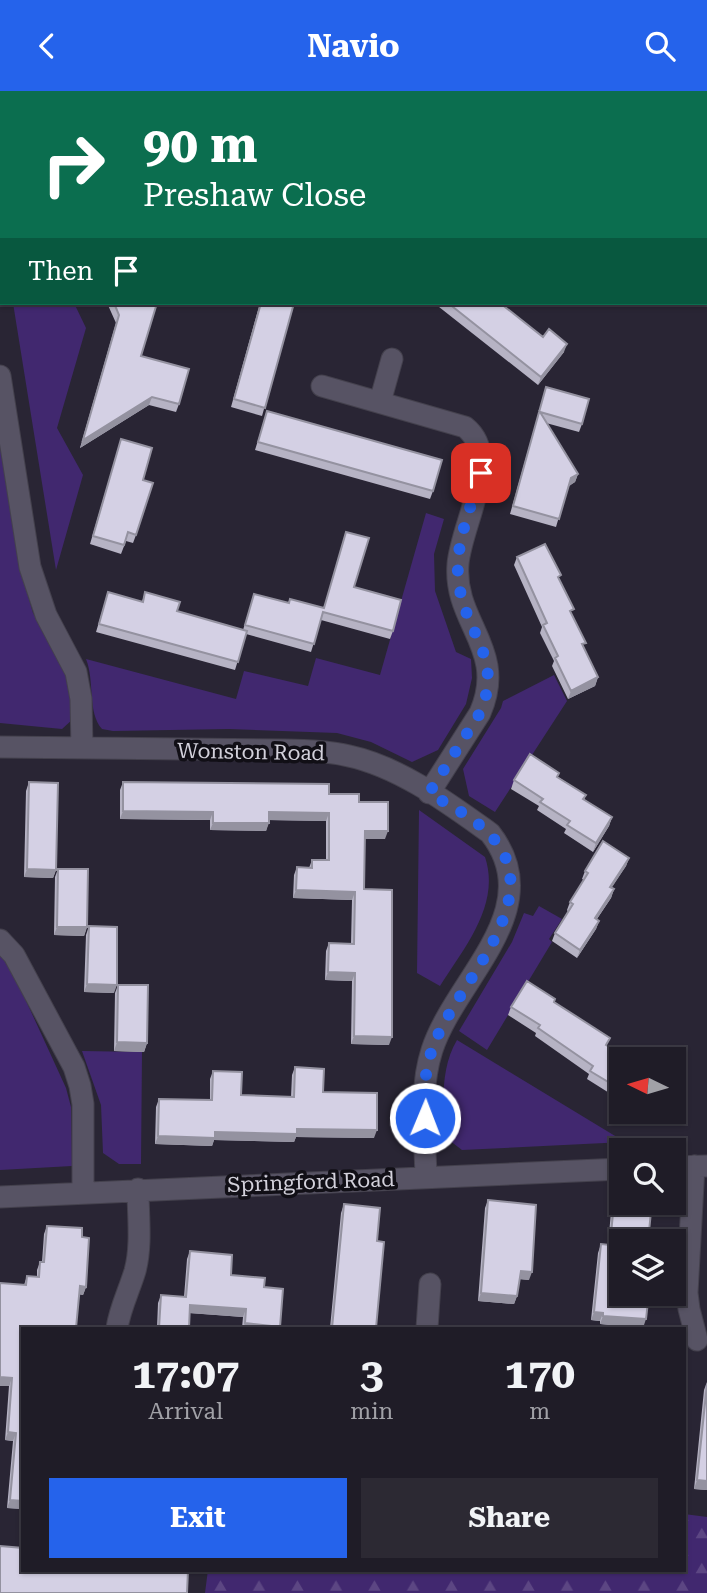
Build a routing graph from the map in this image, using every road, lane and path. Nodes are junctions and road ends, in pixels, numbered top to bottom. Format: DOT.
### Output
graph roads {
  1 [pos="392,359"];
  2 [pos="0,376"];
  3 [pos="322,386"];
  4 [pos="380,401"];
  5 [pos="0,747"];
  6 [pos="82,748"];
  7 [pos="429,793"];
  8 [pos="0,940"];
  9 [pos="692,1166"];
  10 [pos="609,1169"];
  11 [pos="426,1177"];
  12 [pos="138,1189"];
  13 [pos="83,1192"];
  14 [pos="0,1196"];
  15 [pos="430,1285"];
  16 [pos="117,1327"];
  17 [pos="427,1327"];
  18 [pos="696,1341"];
  1 -- 4 [label="street"];
  2 -- 6 [label="street"];
  3 -- 4 [label="street"];
  4 -- 7 [label="street"];
  5 -- 6 [label="street, Wonston Road"];
  6 -- 7 [label="street, Wonston Road"];
  7 -- 11 [label="street, Wonston Road"];
  8 -- 13 [label="street"];
  9 -- 18 [label="street"];
  10 -- 11 [label="street, Springford Road"];
  11 -- 12 [label="street, Springford Road"];
  12 -- 13 [label="street, Springford Road"];
  12 -- 16 [label="street"];
  13 -- 14 [label="street, Springford Road"];
  15 -- 17 [label="street"];
}
